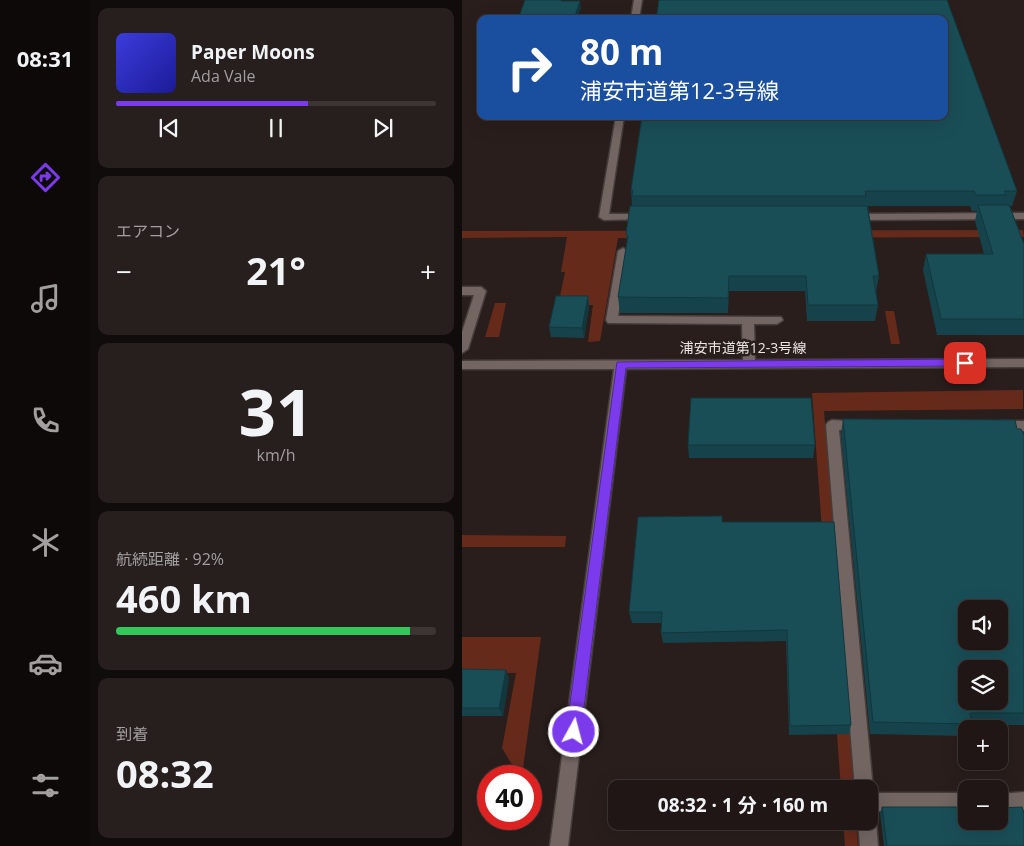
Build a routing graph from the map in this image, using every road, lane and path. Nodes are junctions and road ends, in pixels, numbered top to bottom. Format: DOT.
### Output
graph roads {
  1 [pos="638,0"];
  2 [pos="636,15"];
  3 [pos="619,120"];
  4 [pos="1024,216"];
  5 [pos="654,217"];
  6 [pos="844,217"];
  7 [pos="623,251"];
  8 [pos="462,290"];
  9 [pos="748,320"];
  10 [pos="778,320"];
  11 [pos="462,349"];
  12 [pos="750,363"];
  13 [pos="1024,363"];
  14 [pos="621,364"];
  15 [pos="462,365"];
  16 [pos="871,425"];
  17 [pos="989,426"];
  18 [pos="1021,430"];
  19 [pos="863,780"];
  20 [pos="1024,801"];
  21 [pos="878,802"];
  22 [pos="958,802"];
  23 [pos="1008,802"];
  24 [pos="868,830"];
  25 [pos="559,846"];
  26 [pos="869,846"];
  1 -- 2 [label="street"];
  3 -- 5 [label="street"];
  4 -- 6 [label="street"];
  7 -- 9 [label="street"];
  8 -- 11 [label="street"];
  9 -- 10 [label="street"];
  9 -- 12 [label="street"];
  12 -- 13 [label="street, 浦安市道第12-3号線"];
  12 -- 14 [label="street, 浦安市道第12-3号線"];
  14 -- 15 [label="street, 浦安市道第12-3号線"];
  14 -- 25 [label="street"];
  16 -- 19 [label="street"];
  17 -- 18 [label="street"];
  20 -- 23 [label="street"];
  21 -- 22 [label="street"];
  24 -- 26 [label="street"];
}
